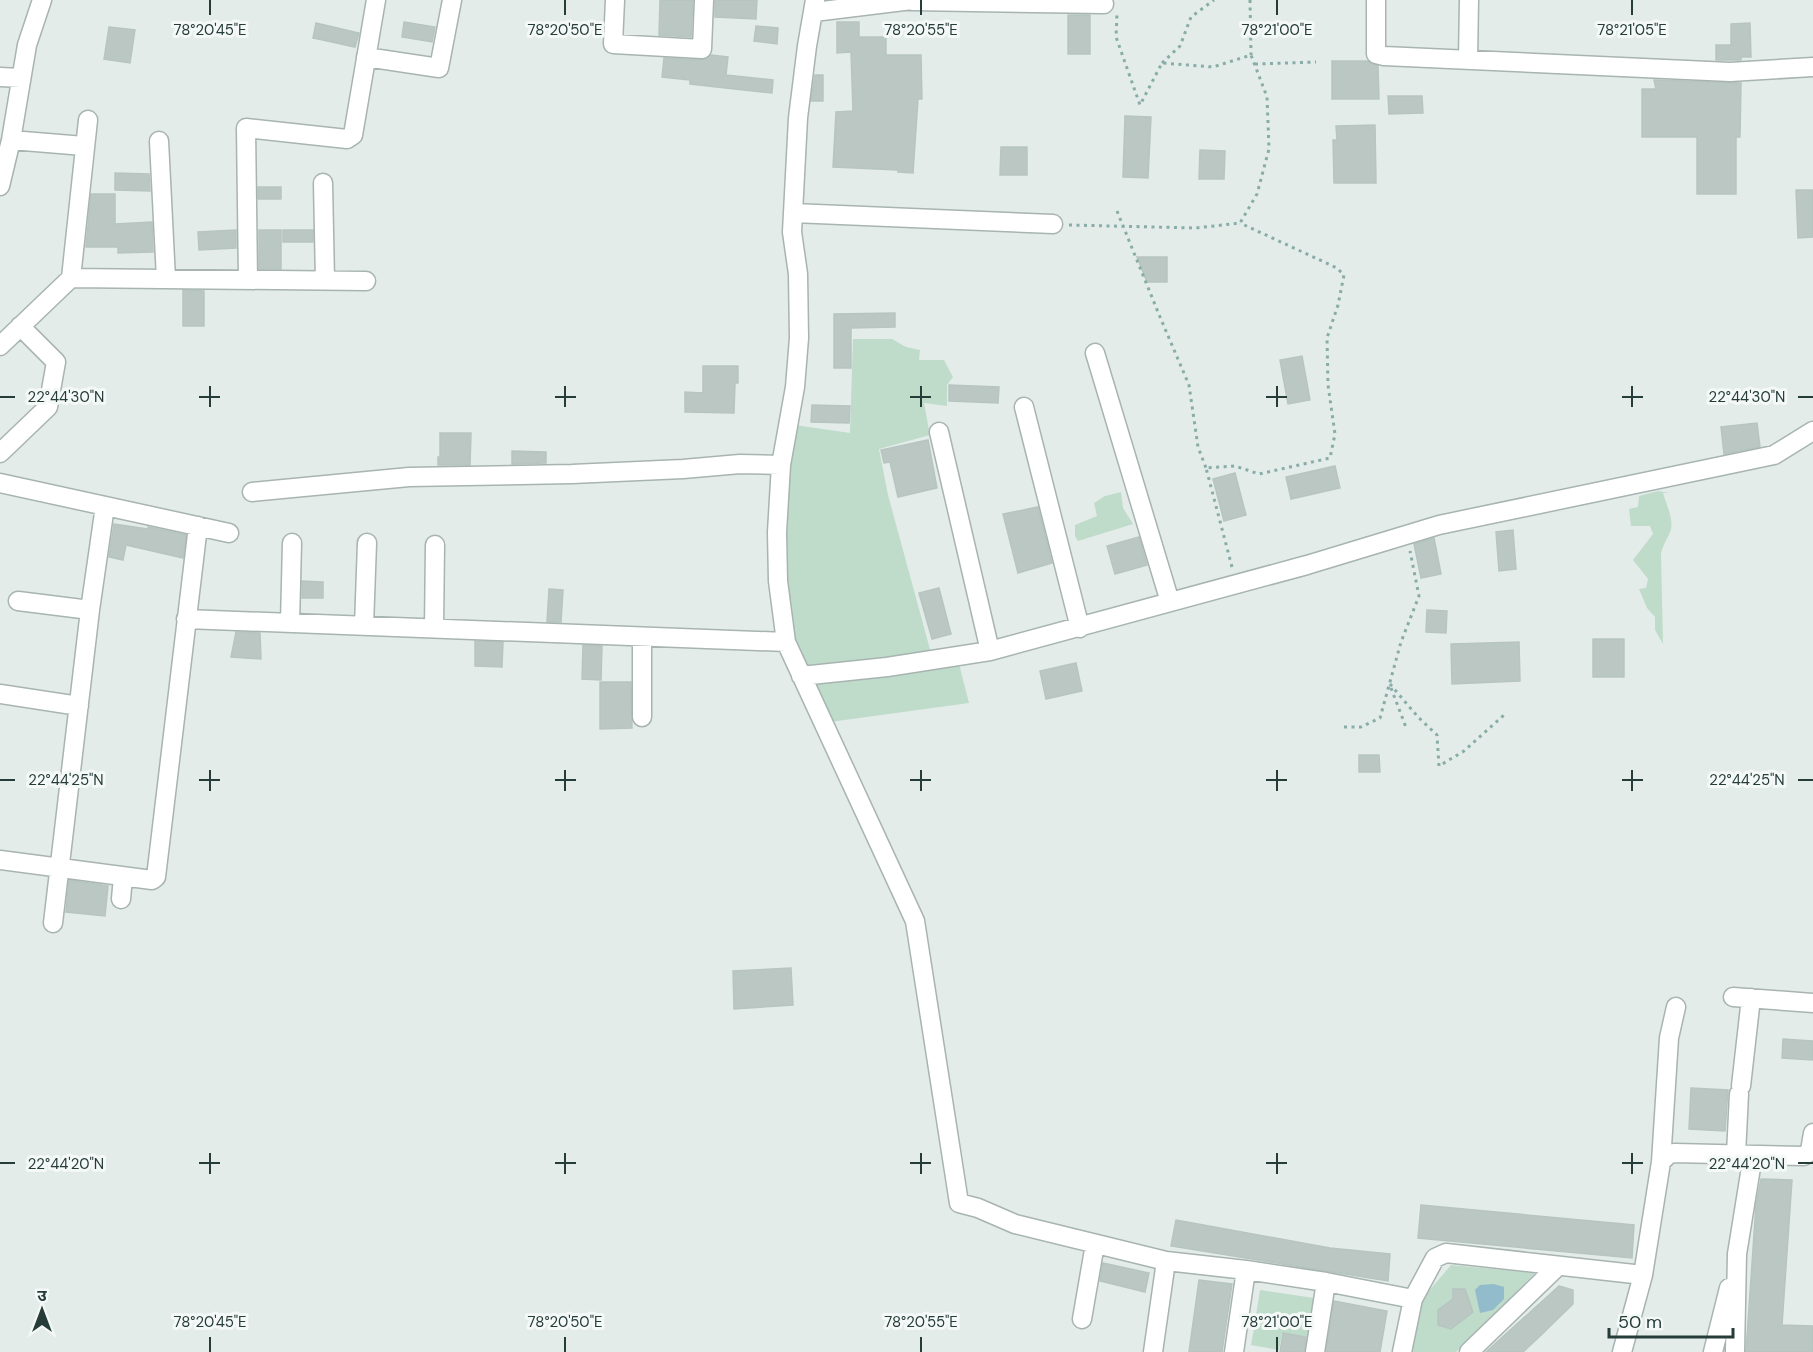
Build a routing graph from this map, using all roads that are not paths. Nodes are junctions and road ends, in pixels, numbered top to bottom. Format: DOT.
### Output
graph roads {
  1 [pos="42,0"];
  2 [pos="376,0"];
  3 [pos="452,0"];
  4 [pos="615,0"];
  5 [pos="704,0"];
  6 [pos="1376,0"];
  7 [pos="1469,0"];
  8 [pos="912,1"];
  9 [pos="1104,4"];
  10 [pos="815,6"];
  11 [pos="366,57"];
  12 [pos="1468,60"];
  13 [pos="1813,67"];
  14 [pos="0,77"];
  15 [pos="21,78"];
  16 [pos="88,120"];
  17 [pos="11,140"];
  18 [pos="159,141"];
  19 [pos="84,146"];
  20 [pos="323,183"];
  21 [pos="0,186"];
  22 [pos="793,213"];
  23 [pos="1053,224"];
  24 [pos="71,278"];
  25 [pos="166,279"];
  26 [pos="248,280"];
  27 [pos="324,281"];
  28 [pos="366,281"];
  29 [pos="20,326"];
  30 [pos="0,346"];
  31 [pos="1095,353"];
  32 [pos="1024,407"];
  33 [pos="1813,431"];
  34 [pos="939,432"];
  35 [pos="0,453"];
  36 [pos="781,465"];
  37 [pos="0,483"];
  38 [pos="252,492"];
  39 [pos="105,506"];
  40 [pos="198,526"];
  41 [pos="229,533"];
  42 [pos="292,543"];
  43 [pos="367,543"];
  44 [pos="435,545"];
  45 [pos="18,601"];
  46 [pos="1170,602"];
  47 [pos="90,610"];
  48 [pos="186,618"];
  49 [pos="290,623"];
  50 [pos="364,626"];
  51 [pos="434,628"];
  52 [pos="1080,628"];
  53 [pos="642,637"];
  54 [pos="786,642"];
  55 [pos="990,651"];
  56 [pos="801,676"];
  57 [pos="0,694"];
  58 [pos="79,706"];
  59 [pos="642,717"];
  60 [pos="0,860"];
  61 [pos="60,868"];
  62 [pos="123,877"];
  63 [pos="121,899"];
  64 [pos="53,923"];
  65 [pos="1813,1003"];
  66 [pos="1676,1007"];
  67 [pos="1813,1133"];
  68 [pos="1745,1155"];
  69 [pos="1661,1162"];
  70 [pos="1095,1244"];
  71 [pos="1737,1254"];
  72 [pos="1166,1261"];
  73 [pos="1558,1266"];
  74 [pos="1246,1270"];
  75 [pos="1643,1275"];
  76 [pos="1326,1282"];
  77 [pos="1413,1299"];
  78 [pos="1082,1319"];
  79 [pos="1153,1352"];
  80 [pos="1234,1352"];
  81 [pos="1316,1352"];
  82 [pos="1402,1352"];
  83 [pos="1469,1352"];
  84 [pos="1622,1352"];
  85 [pos="1713,1352"];
  86 [pos="1735,1352"];
  1 -- 15 [label="street"];
  2 -- 11 [label="street"];
  3 -- 11 [label="street"];
  4 -- 5 [label="street"];
  6 -- 12 [label="street"];
  7 -- 12 [label="street"];
  8 -- 9 [label="street"];
  8 -- 10 [label="street"];
  10 -- 22 [label="street"];
  11 -- 26 [label="street"];
  12 -- 13 [label="street"];
  14 -- 15 [label="street"];
  15 -- 17 [label="street"];
  16 -- 19 [label="street"];
  17 -- 19 [label="street"];
  17 -- 21 [label="street"];
  18 -- 25 [label="street"];
  19 -- 24 [label="street"];
  20 -- 27 [label="street"];
  22 -- 23 [label="street"];
  22 -- 36 [label="street"];
  24 -- 25 [label="street"];
  24 -- 29 [label="street"];
  25 -- 26 [label="street"];
  26 -- 27 [label="street"];
  27 -- 28 [label="street"];
  29 -- 30 [label="street"];
  29 -- 35 [label="street"];
  31 -- 46 [label="street"];
  32 -- 52 [label="street"];
  33 -- 46 [label="street"];
  34 -- 55 [label="street"];
  36 -- 38 [label="street"];
  36 -- 54 [label="street"];
  37 -- 39 [label="street"];
  39 -- 40 [label="street"];
  39 -- 47 [label="street"];
  40 -- 41 [label="street"];
  40 -- 48 [label="street"];
  42 -- 49 [label="street"];
  43 -- 50 [label="street"];
  44 -- 51 [label="street"];
  45 -- 47 [label="street"];
  46 -- 52 [label="street"];
  47 -- 58 [label="street"];
  48 -- 49 [label="street"];
  48 -- 62 [label="street"];
  49 -- 50 [label="street"];
  50 -- 51 [label="street"];
  51 -- 53 [label="street"];
  52 -- 55 [label="street"];
  53 -- 54 [label="street"];
  53 -- 59 [label="street"];
  54 -- 56 [label="street"];
  55 -- 56 [label="street"];
  56 -- 70 [label="street"];
  57 -- 58 [label="street"];
  58 -- 61 [label="street"];
  60 -- 61 [label="street"];
  61 -- 62 [label="street"];
  61 -- 64 [label="street"];
  62 -- 63 [label="street"];
  65 -- 68 [label="street"];
  66 -- 69 [label="street"];
  67 -- 68 [label="street"];
  68 -- 69 [label="street"];
  68 -- 71 [label="street"];
  69 -- 75 [label="street"];
  70 -- 72 [label="street"];
  70 -- 78 [label="street"];
  71 -- 85 [label="street"];
  71 -- 86 [label="street"];
  72 -- 74 [label="street"];
  72 -- 79 [label="street"];
  73 -- 75 [label="street"];
  73 -- 77 [label="street"];
  73 -- 83 [label="street"];
  74 -- 76 [label="street"];
  74 -- 80 [label="street"];
  75 -- 84 [label="street"];
  76 -- 77 [label="street"];
  76 -- 81 [label="street"];
  77 -- 82 [label="street"];
}
